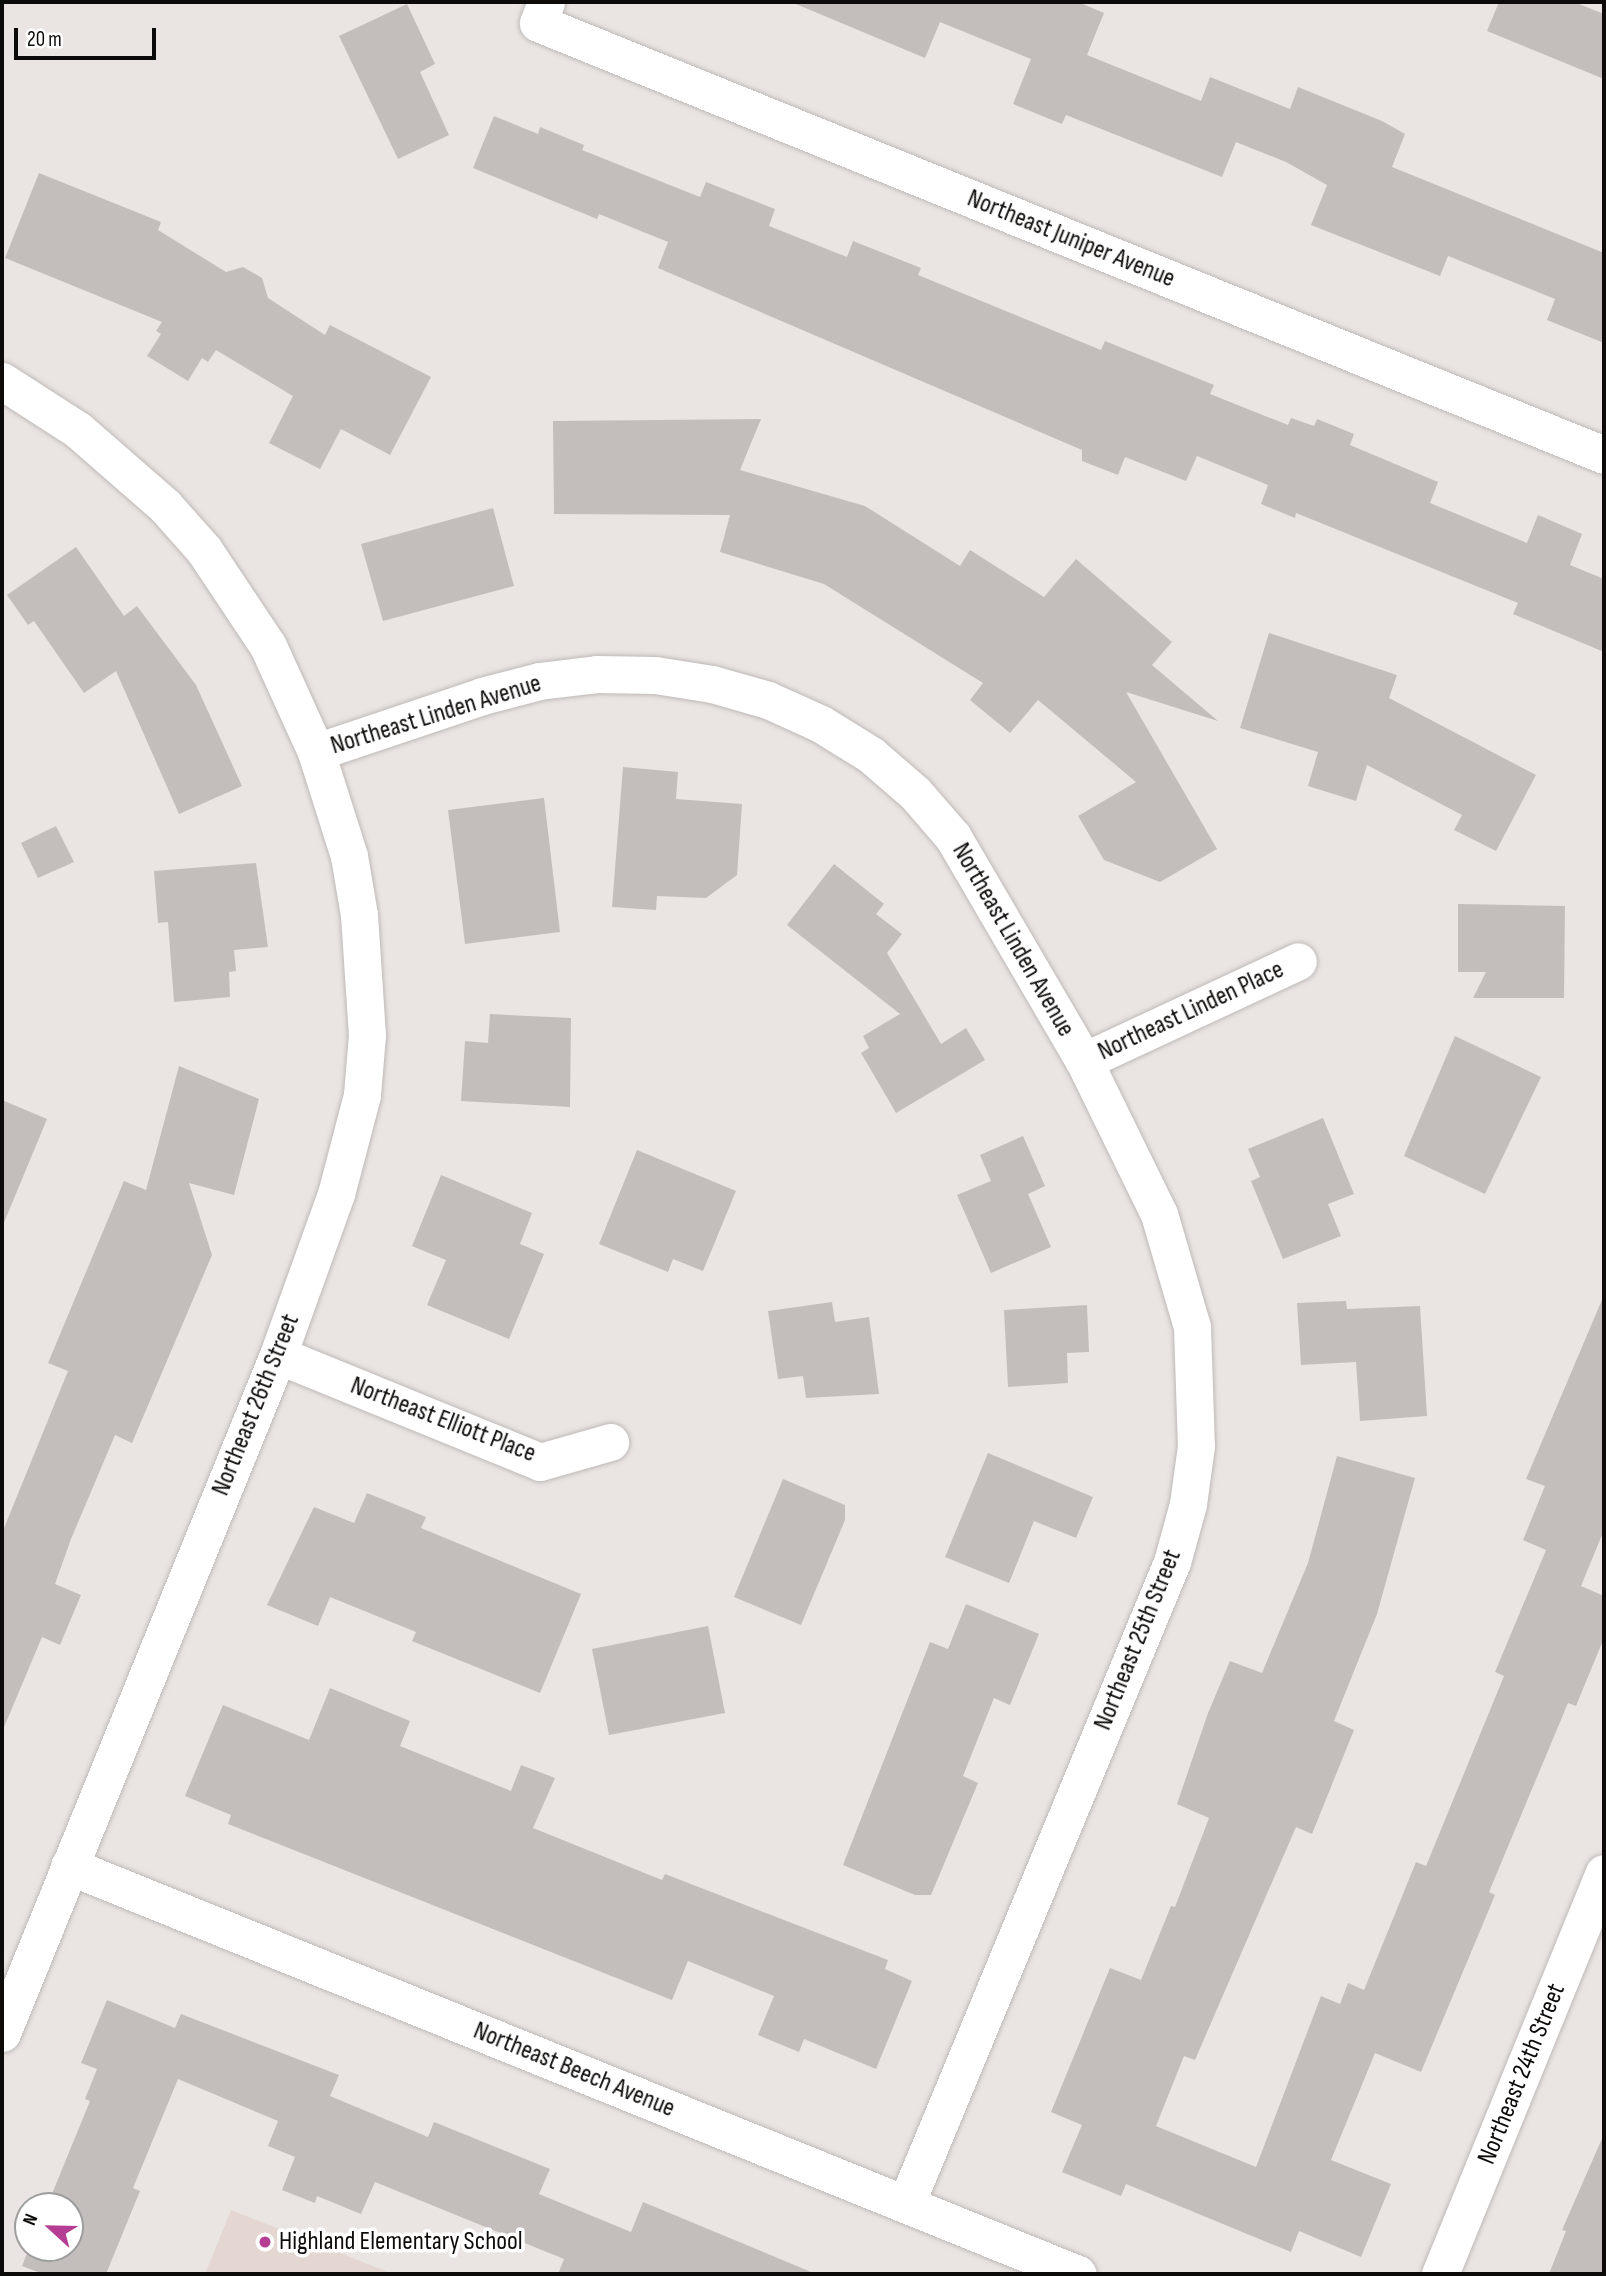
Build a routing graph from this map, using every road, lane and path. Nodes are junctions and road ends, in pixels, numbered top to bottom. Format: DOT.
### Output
graph roads {
  1 [pos="542,13"];
  2 [pos="2,381"];
  3 [pos="1604,455"];
  4 [pos="316,752"];
  5 [pos="1298,961"];
  6 [pos="1084,1061"];
  7 [pos="278,1355"];
  8 [pos="610,1442"];
  9 [pos="69,1866"];
  10 [pos="1604,1873"];
  11 [pos="2,2032"];
  12 [pos="906,2204"];
  13 [pos="1079,2274"];
  14 [pos="1440,2274"];
  1 -- 3 [label="street, Northeast Juniper Avenue"];
  2 -- 4 [label="street, Northeast Linden Avenue"];
  4 -- 6 [label="street, Northeast Linden Avenue"];
  4 -- 7 [label="street, Northeast 26th Street"];
  5 -- 6 [label="street, Northeast Linden Place"];
  6 -- 12 [label="street, Northeast 25th Street"];
  7 -- 8 [label="street, Northeast Elliott Place"];
  7 -- 9 [label="street, Northeast 26th Street"];
  9 -- 11 [label="street, Northeast 26th Street"];
  9 -- 12 [label="street, Northeast Beech Avenue"];
  10 -- 14 [label="street, Northeast 24th Street"];
  12 -- 13 [label="street, Northeast Beech Avenue"];
}
